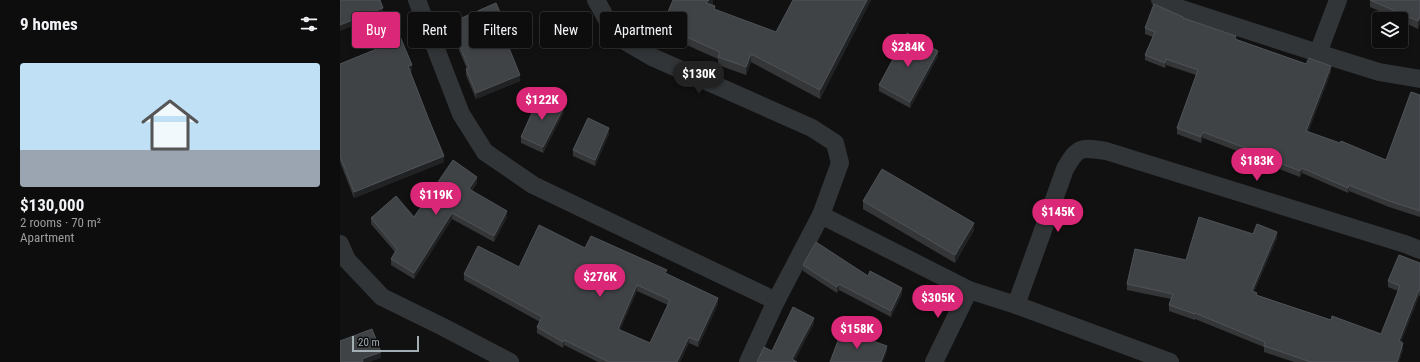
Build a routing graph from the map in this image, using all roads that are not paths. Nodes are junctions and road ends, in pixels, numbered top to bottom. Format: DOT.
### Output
graph roads {
  1 [pos="417,0"];
  2 [pos="596,0"];
  3 [pos="1160,0"];
  4 [pos="1338,0"];
  5 [pos="1318,53"];
  6 [pos="1420,79"];
  7 [pos="821,215"];
  8 [pos="340,244"];
  9 [pos="1420,250"];
  10 [pos="969,290"];
  11 [pos="776,301"];
  12 [pos="1016,305"];
  13 [pos="510,362"];
  14 [pos="748,362"];
  15 [pos="934,362"];
  16 [pos="1170,362"];
  1 -- 11 [label="street"];
  2 -- 7 [label="street"];
  3 -- 5 [label="street"];
  4 -- 5 [label="street"];
  5 -- 6 [label="street"];
  7 -- 10 [label="street"];
  7 -- 11 [label="street"];
  8 -- 13 [label="street"];
  9 -- 12 [label="street"];
  10 -- 12 [label="street"];
  10 -- 15 [label="street"];
  11 -- 14 [label="street"];
  12 -- 16 [label="street"];
}
